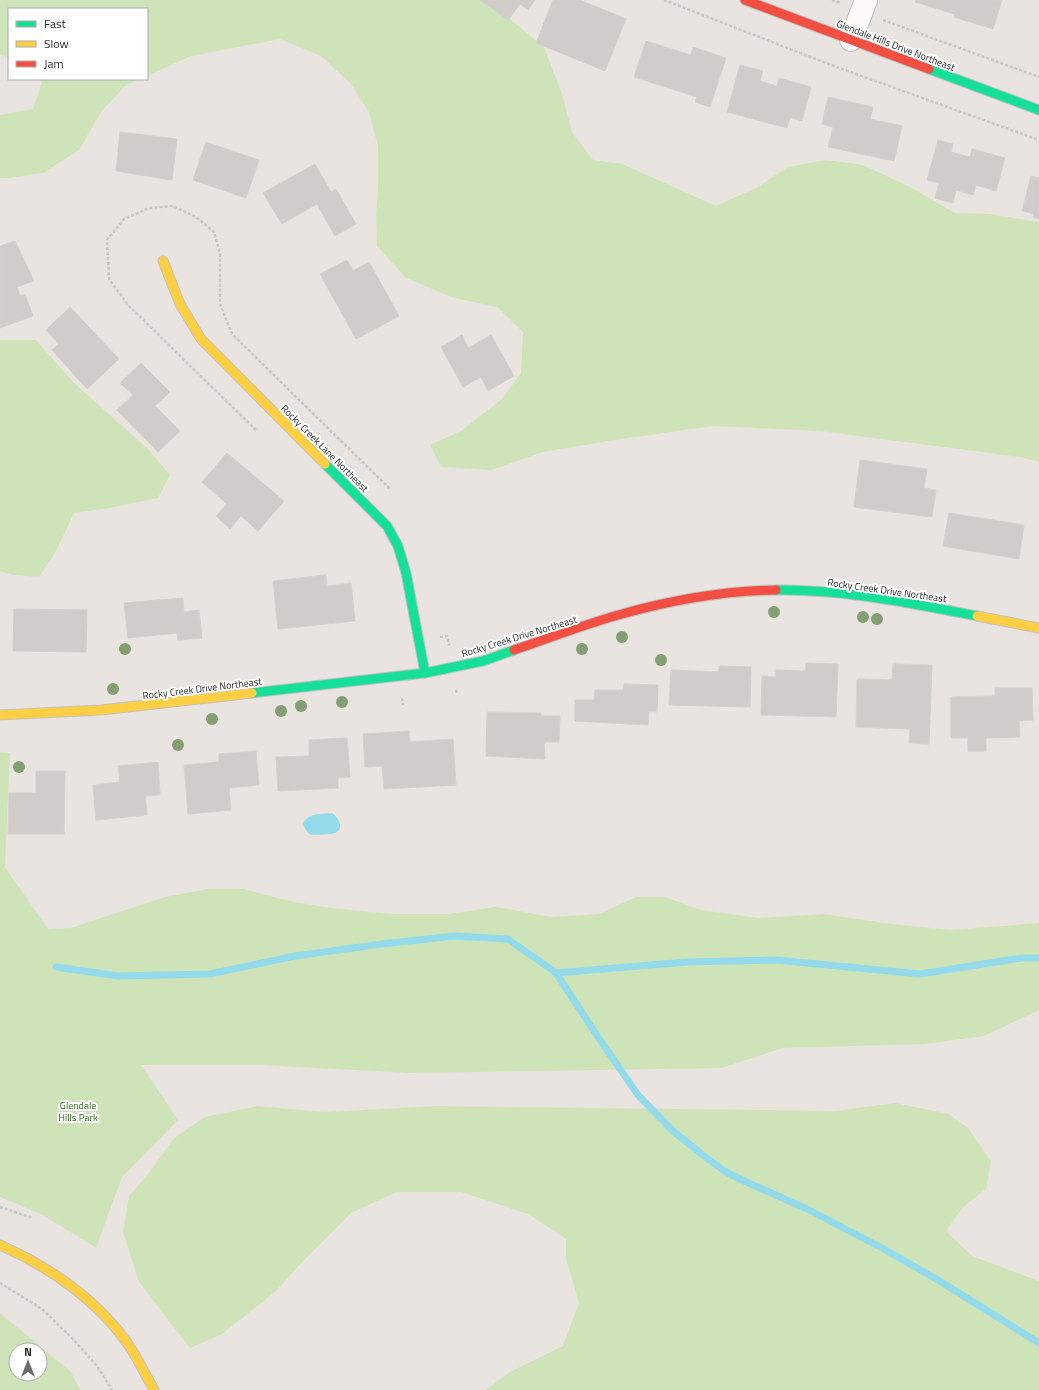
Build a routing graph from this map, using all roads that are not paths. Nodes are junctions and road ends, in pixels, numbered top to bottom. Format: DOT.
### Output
graph roads {
  1 [pos="744,0"];
  2 [pos="866,0"];
  3 [pos="851,40"];
  4 [pos="1039,110"];
  5 [pos="163,261"];
  6 [pos="1039,628"];
  7 [pos="425,674"];
  8 [pos="0,715"];
  9 [pos="0,1245"];
  10 [pos="154,1390"];
  1 -- 3 [label="street, Glendale Hills Drive Northeast"];
  2 -- 3 [label="street"];
  3 -- 4 [label="street, Glendale Hills Drive Northeast"];
  5 -- 7 [label="street, Rocky Creek Lane Northeast"];
  6 -- 7 [label="street, Rocky Creek Drive Northeast"];
  7 -- 8 [label="street, Rocky Creek Drive Northeast"];
  9 -- 10 [label="street"];
}
